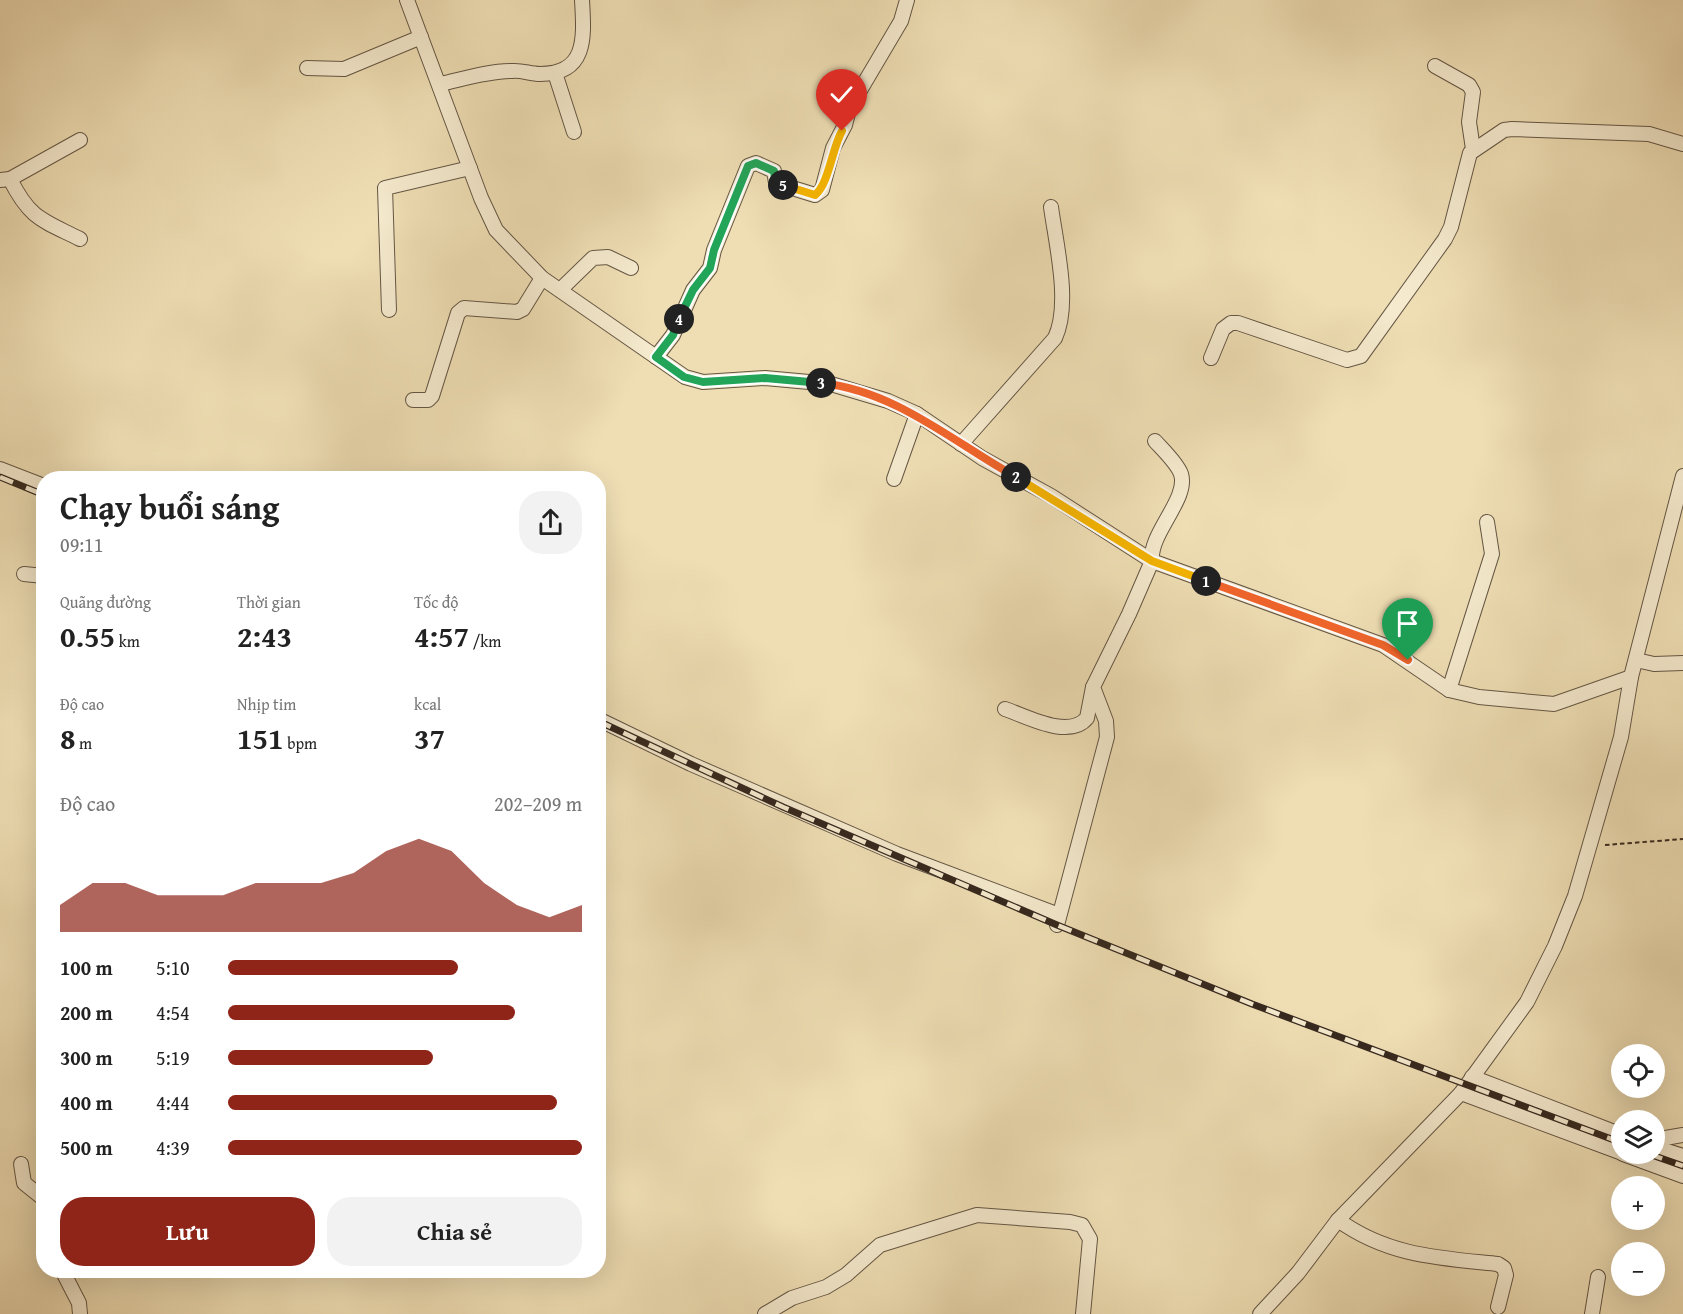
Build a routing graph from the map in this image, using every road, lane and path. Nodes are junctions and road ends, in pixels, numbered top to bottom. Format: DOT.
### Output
graph roads {
  1 [pos="407,0"];
  2 [pos="582,0"];
  3 [pos="907,0"];
  4 [pos="421,37"];
  5 [pos="1435,66"];
  6 [pos="307,68"];
  7 [pos="555,73"];
  8 [pos="440,84"];
  9 [pos="574,132"];
  10 [pos="80,140"];
  11 [pos="1683,144"];
  12 [pos="1473,150"];
  13 [pos="470,168"];
  14 [pos="5,180"];
  15 [pos="1051,207"];
  16 [pos="80,239"];
  17 [pos="631,268"];
  18 [pos="542,278"];
  19 [pos="560,290"];
  20 [pos="389,310"];
  21 [pos="656,357"];
  22 [pos="1211,358"];
  23 [pos="412,400"];
  24 [pos="917,414"];
  25 [pos="1155,441"];
  26 [pos="961,444"];
  27 [pos="0,469"];
  28 [pos="1683,476"];
  29 [pos="894,479"];
  30 [pos="36,483"];
  31 [pos="1487,522"];
  32 [pos="1152,561"];
  33 [pos="24,574"];
  34 [pos="36,575"];
  35 [pos="1636,660"];
  36 [pos="1683,663"];
  37 [pos="1631,677"];
  38 [pos="1093,687"];
  39 [pos="1449,690"];
  40 [pos="1005,709"];
  41 [pos="606,723"];
  42 [pos="1683,839"];
  43 [pos="1590,846"];
  44 [pos="1472,1077"];
  45 [pos="1461,1093"];
  46 [pos="1611,1131"];
  47 [pos="1683,1135"];
  48 [pos="1665,1138"];
  49 [pos="1611,1149"];
  50 [pos="1665,1150"];
  51 [pos="1683,1156"];
  52 [pos="21,1164"];
  53 [pos="1651,1164"];
  54 [pos="1683,1176"];
  55 [pos="36,1192"];
  56 [pos="1338,1220"];
  57 [pos="1598,1277"];
  58 [pos="67,1278"];
  59 [pos="1498,1307"];
  60 [pos="80,1314"];
  61 [pos="765,1314"];
  62 [pos="1083,1314"];
  63 [pos="1260,1314"];
  64 [pos="1592,1314"];
  1 -- 4 [label="street"];
  2 -- 7 [label="street"];
  3 -- 21 [label="street"];
  4 -- 6 [label="street"];
  4 -- 8 [label="street"];
  5 -- 12 [label="street"];
  7 -- 8 [label="street"];
  7 -- 9 [label="street"];
  8 -- 13 [label="street"];
  10 -- 14 [label="street"];
  11 -- 12 [label="street"];
  12 -- 22 [label="street"];
  13 -- 18 [label="street"];
  13 -- 20 [label="street"];
  14 -- 16 [label="street"];
  15 -- 26 [label="street"];
  17 -- 19 [label="street"];
  18 -- 19 [label="street"];
  18 -- 23 [label="street"];
  19 -- 21 [label="street"];
  21 -- 24 [label="street"];
  24 -- 26 [label="street"];
  24 -- 29 [label="street"];
  25 -- 32 [label="street"];
  26 -- 32 [label="street"];
  27 -- 30 [label="street"];
  28 -- 35 [label="street"];
  31 -- 39 [label="street"];
  32 -- 38 [label="street"];
  32 -- 39 [label="street"];
  33 -- 34 [label="street"];
  35 -- 36 [label="street"];
  35 -- 37 [label="street"];
  37 -- 39 [label="street"];
  37 -- 43 [label="street"];
  38 -- 40 [label="street"];
  38 -- 41 [label="street"];
  42 -- 43 [label="path"];
  43 -- 44 [label="street"];
  44 -- 45 [label="street"];
  44 -- 46 [label="street"];
  45 -- 49 [label="street"];
  45 -- 56 [label="street"];
  47 -- 48 [label="street"];
  50 -- 51 [label="street"];
  52 -- 55 [label="street"];
  53 -- 54 [label="street"];
  56 -- 59 [label="street"];
  56 -- 63 [label="street"];
  57 -- 64 [label="street"];
  58 -- 60 [label="street"];
  61 -- 62 [label="street"];
}
